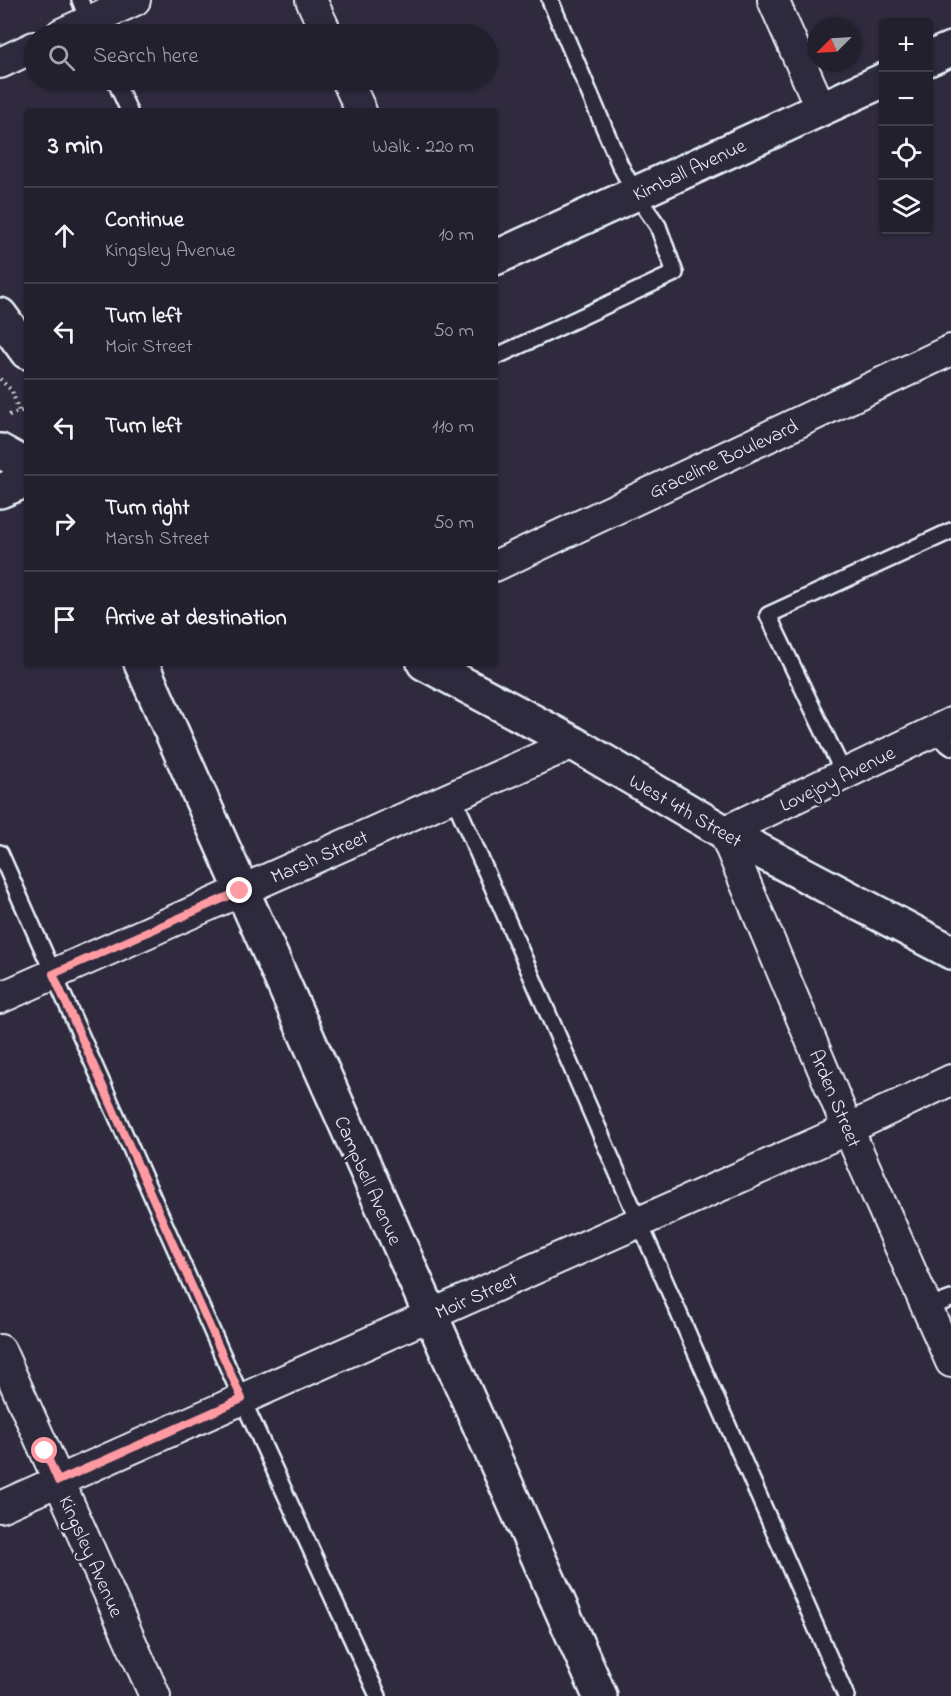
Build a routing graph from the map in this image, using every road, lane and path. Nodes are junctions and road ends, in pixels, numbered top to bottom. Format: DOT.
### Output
graph roads {
  1 [pos="135,0"];
  2 [pos="312,0"];
  3 [pos="550,0"];
  4 [pos="773,0"];
  5 [pos="88,19"];
  6 [pos="323,24"];
  7 [pos="951,49"];
  8 [pos="24,52"];
  9 [pos="933,57"];
  10 [pos="0,63"];
  11 [pos="879,82"];
  12 [pos="120,90"];
  13 [pos="352,90"];
  14 [pos="128,108"];
  15 [pos="360,108"];
  16 [pos="821,109"];
  17 [pos="635,193"];
  18 [pos="498,257"];
  19 [pos="0,315"];
  20 [pos="24,348"];
  21 [pos="951,350"];
  22 [pos="498,356"];
  23 [pos="0,379"];
  24 [pos="24,410"];
  25 [pos="19,412"];
  26 [pos="9,415"];
  27 [pos="0,451"];
  28 [pos="24,464"];
  29 [pos="24,481"];
  30 [pos="0,491"];
  31 [pos="951,531"];
  32 [pos="498,565"];
  33 [pos="142,666"];
  34 [pos="430,666"];
  35 [pos="944,734"];
  36 [pos="573,743"];
  37 [pos="844,774"];
  38 [pos="453,796"];
  39 [pos="724,832"];
  40 [pos="0,853"];
  41 [pos="240,891"];
  42 [pos="951,952"];
  43 [pos="53,974"];
  44 [pos="0,998"];
  45 [pos="951,1080"];
  46 [pos="848,1129"];
  47 [pos="641,1221"];
  48 [pos="939,1303"];
  49 [pos="429,1315"];
  50 [pos="0,1350"];
  51 [pos="951,1362"];
  52 [pos="242,1399"];
  53 [pos="58,1481"];
  54 [pos="0,1507"];
  55 [pos="154,1696"];
  56 [pos="378,1696"];
  57 [pos="600,1696"];
  58 [pos="846,1696"];
  1 -- 5 [label="street"];
  2 -- 6 [label="street"];
  3 -- 17 [label="lane"];
  4 -- 16 [label="street"];
  7 -- 9 [label="main road"];
  8 -- 10 [label="street"];
  11 -- 16 [label="main road, Kimball Avenue"];
  12 -- 14 [label="lane"];
  13 -- 15 [label="street"];
  16 -- 17 [label="main road, Kimball Avenue"];
  17 -- 18 [label="main road, Kimball Avenue"];
  17 -- 22 [label="lane"];
  19 -- 20 [label="main road"];
  21 -- 32 [label="street, Graceline Boulevard"];
  23 -- 25 [label="path"];
  24 -- 25 [label="path"];
  25 -- 26 [label="path"];
  27 -- 28 [label="main road"];
  29 -- 30 [label="main road"];
  31 -- 37 [label="lane"];
  33 -- 41 [label="main road, Campbell Avenue"];
  34 -- 36 [label="main road, West 4th Street"];
  35 -- 37 [label="street, Lovejoy Avenue"];
  36 -- 38 [label="street, Marsh Street"];
  36 -- 39 [label="main road, West 4th Street"];
  37 -- 39 [label="street, Lovejoy Avenue"];
  38 -- 41 [label="street, Marsh Street"];
  38 -- 47 [label="lane"];
  39 -- 42 [label="main road, West 4th Street"];
  39 -- 46 [label="street, Arden Street"];
  40 -- 43 [label="lane"];
  41 -- 43 [label="street, Marsh Street"];
  41 -- 49 [label="main road, Campbell Avenue"];
  43 -- 44 [label="street, Marsh Street"];
  43 -- 52 [label="lane"];
  45 -- 46 [label="street, Moir Street"];
  46 -- 47 [label="street, Moir Street"];
  46 -- 48 [label="street, Arden Street"];
  47 -- 49 [label="street, Moir Street"];
  47 -- 58 [label="lane"];
  48 -- 51 [label="street, Arden Street"];
  49 -- 52 [label="street, Moir Street"];
  49 -- 57 [label="main road, Campbell Avenue"];
  50 -- 53 [label="street, Kingsley Avenue"];
  52 -- 53 [label="street, Moir Street"];
  52 -- 56 [label="lane"];
  53 -- 54 [label="street, Moir Street"];
  53 -- 55 [label="street, Kingsley Avenue"];
}
